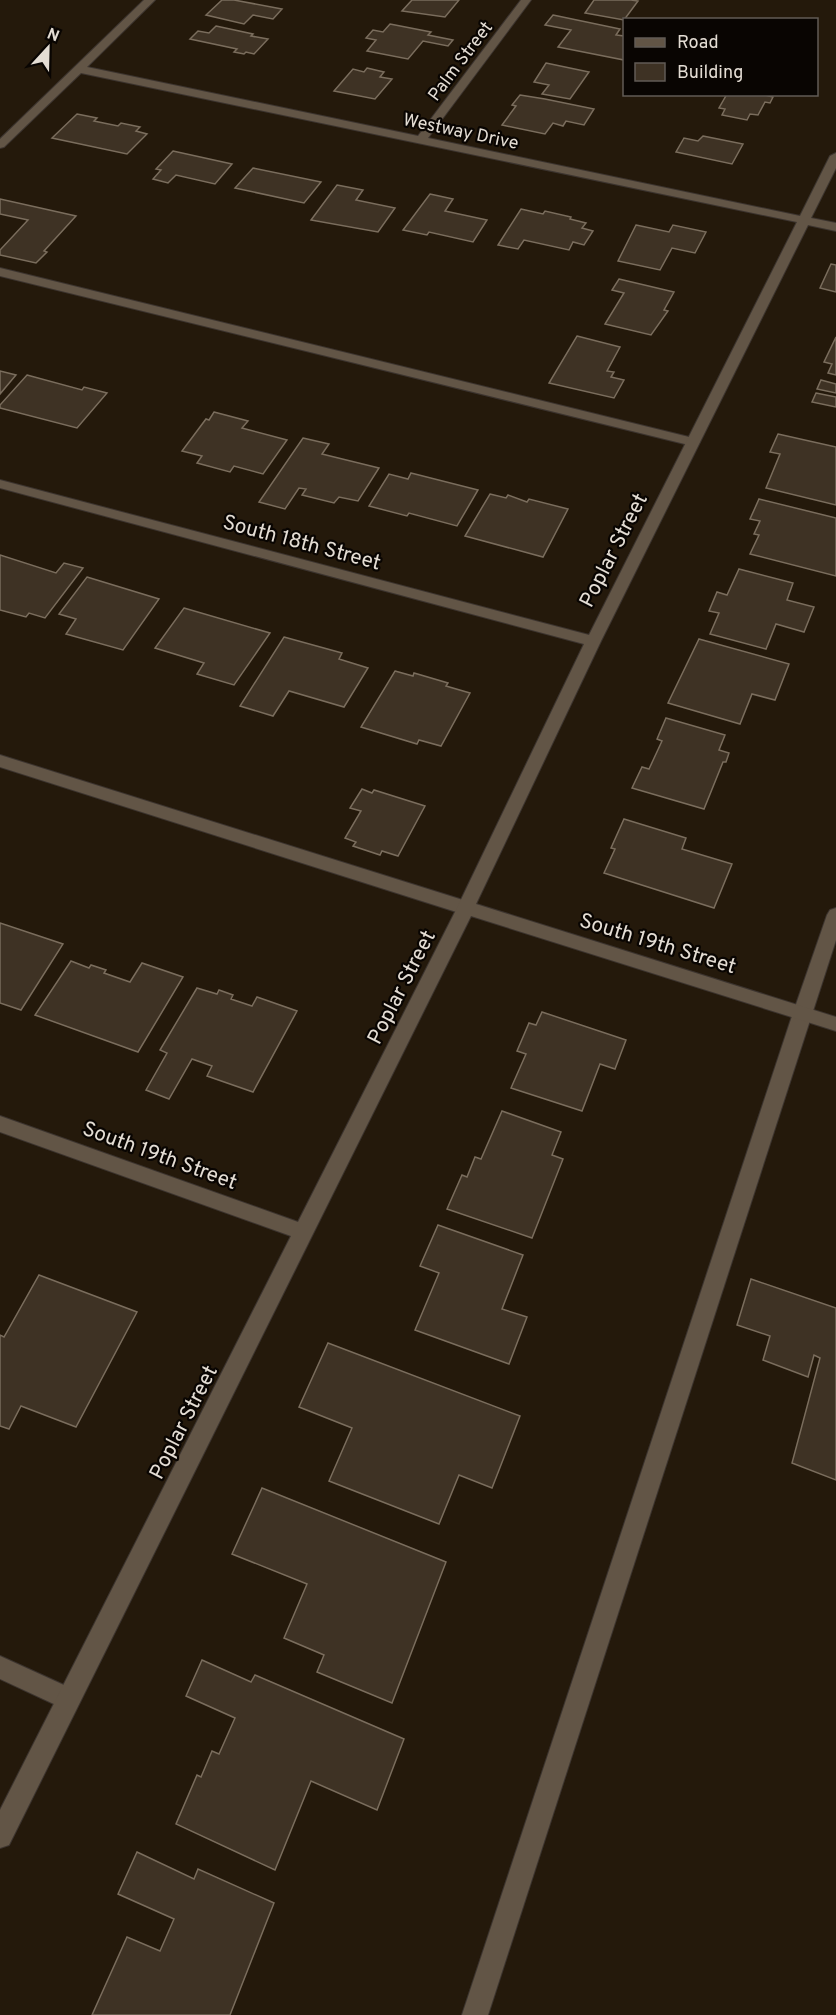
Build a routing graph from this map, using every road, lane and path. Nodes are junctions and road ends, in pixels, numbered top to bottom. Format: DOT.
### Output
graph roads {
  1 [pos="150,0"];
  2 [pos="526,0"];
  3 [pos="79,69"];
  4 [pos="420,141"];
  5 [pos="0,145"];
  6 [pos="836,156"];
  7 [pos="804,221"];
  8 [pos="836,227"];
  9 [pos="0,272"];
  10 [pos="693,442"];
  11 [pos="0,484"];
  12 [pos="593,640"];
  13 [pos="0,761"];
  14 [pos="466,908"];
  15 [pos="836,915"];
  16 [pos="802,1013"];
  17 [pos="836,1023"];
  18 [pos="0,1124"];
  19 [pos="303,1232"];
  20 [pos="0,1667"];
  21 [pos="69,1699"];
  22 [pos="0,1836"];
  23 [pos="475,2015"];
  1 -- 3 [label="street"];
  2 -- 4 [label="street, Palm Street"];
  3 -- 4 [label="street, Westway Drive"];
  3 -- 5 [label="street"];
  4 -- 7 [label="street, Westway Drive"];
  6 -- 7 [label="street, Poplar Street"];
  7 -- 8 [label="street, Westway Drive"];
  7 -- 10 [label="street, Poplar Street"];
  9 -- 10 [label="street"];
  10 -- 12 [label="street, Poplar Street"];
  11 -- 12 [label="street, South 18th Street"];
  12 -- 14 [label="street, Poplar Street"];
  13 -- 14 [label="street, South 19th Street"];
  14 -- 16 [label="street, South 19th Street"];
  14 -- 19 [label="street, Poplar Street"];
  15 -- 16 [label="street"];
  16 -- 17 [label="street, South 19th Street"];
  16 -- 23 [label="street"];
  18 -- 19 [label="street, South 19th Street"];
  19 -- 21 [label="street, Poplar Street"];
  20 -- 21 [label="street"];
  21 -- 22 [label="street, Poplar Street"];
}
